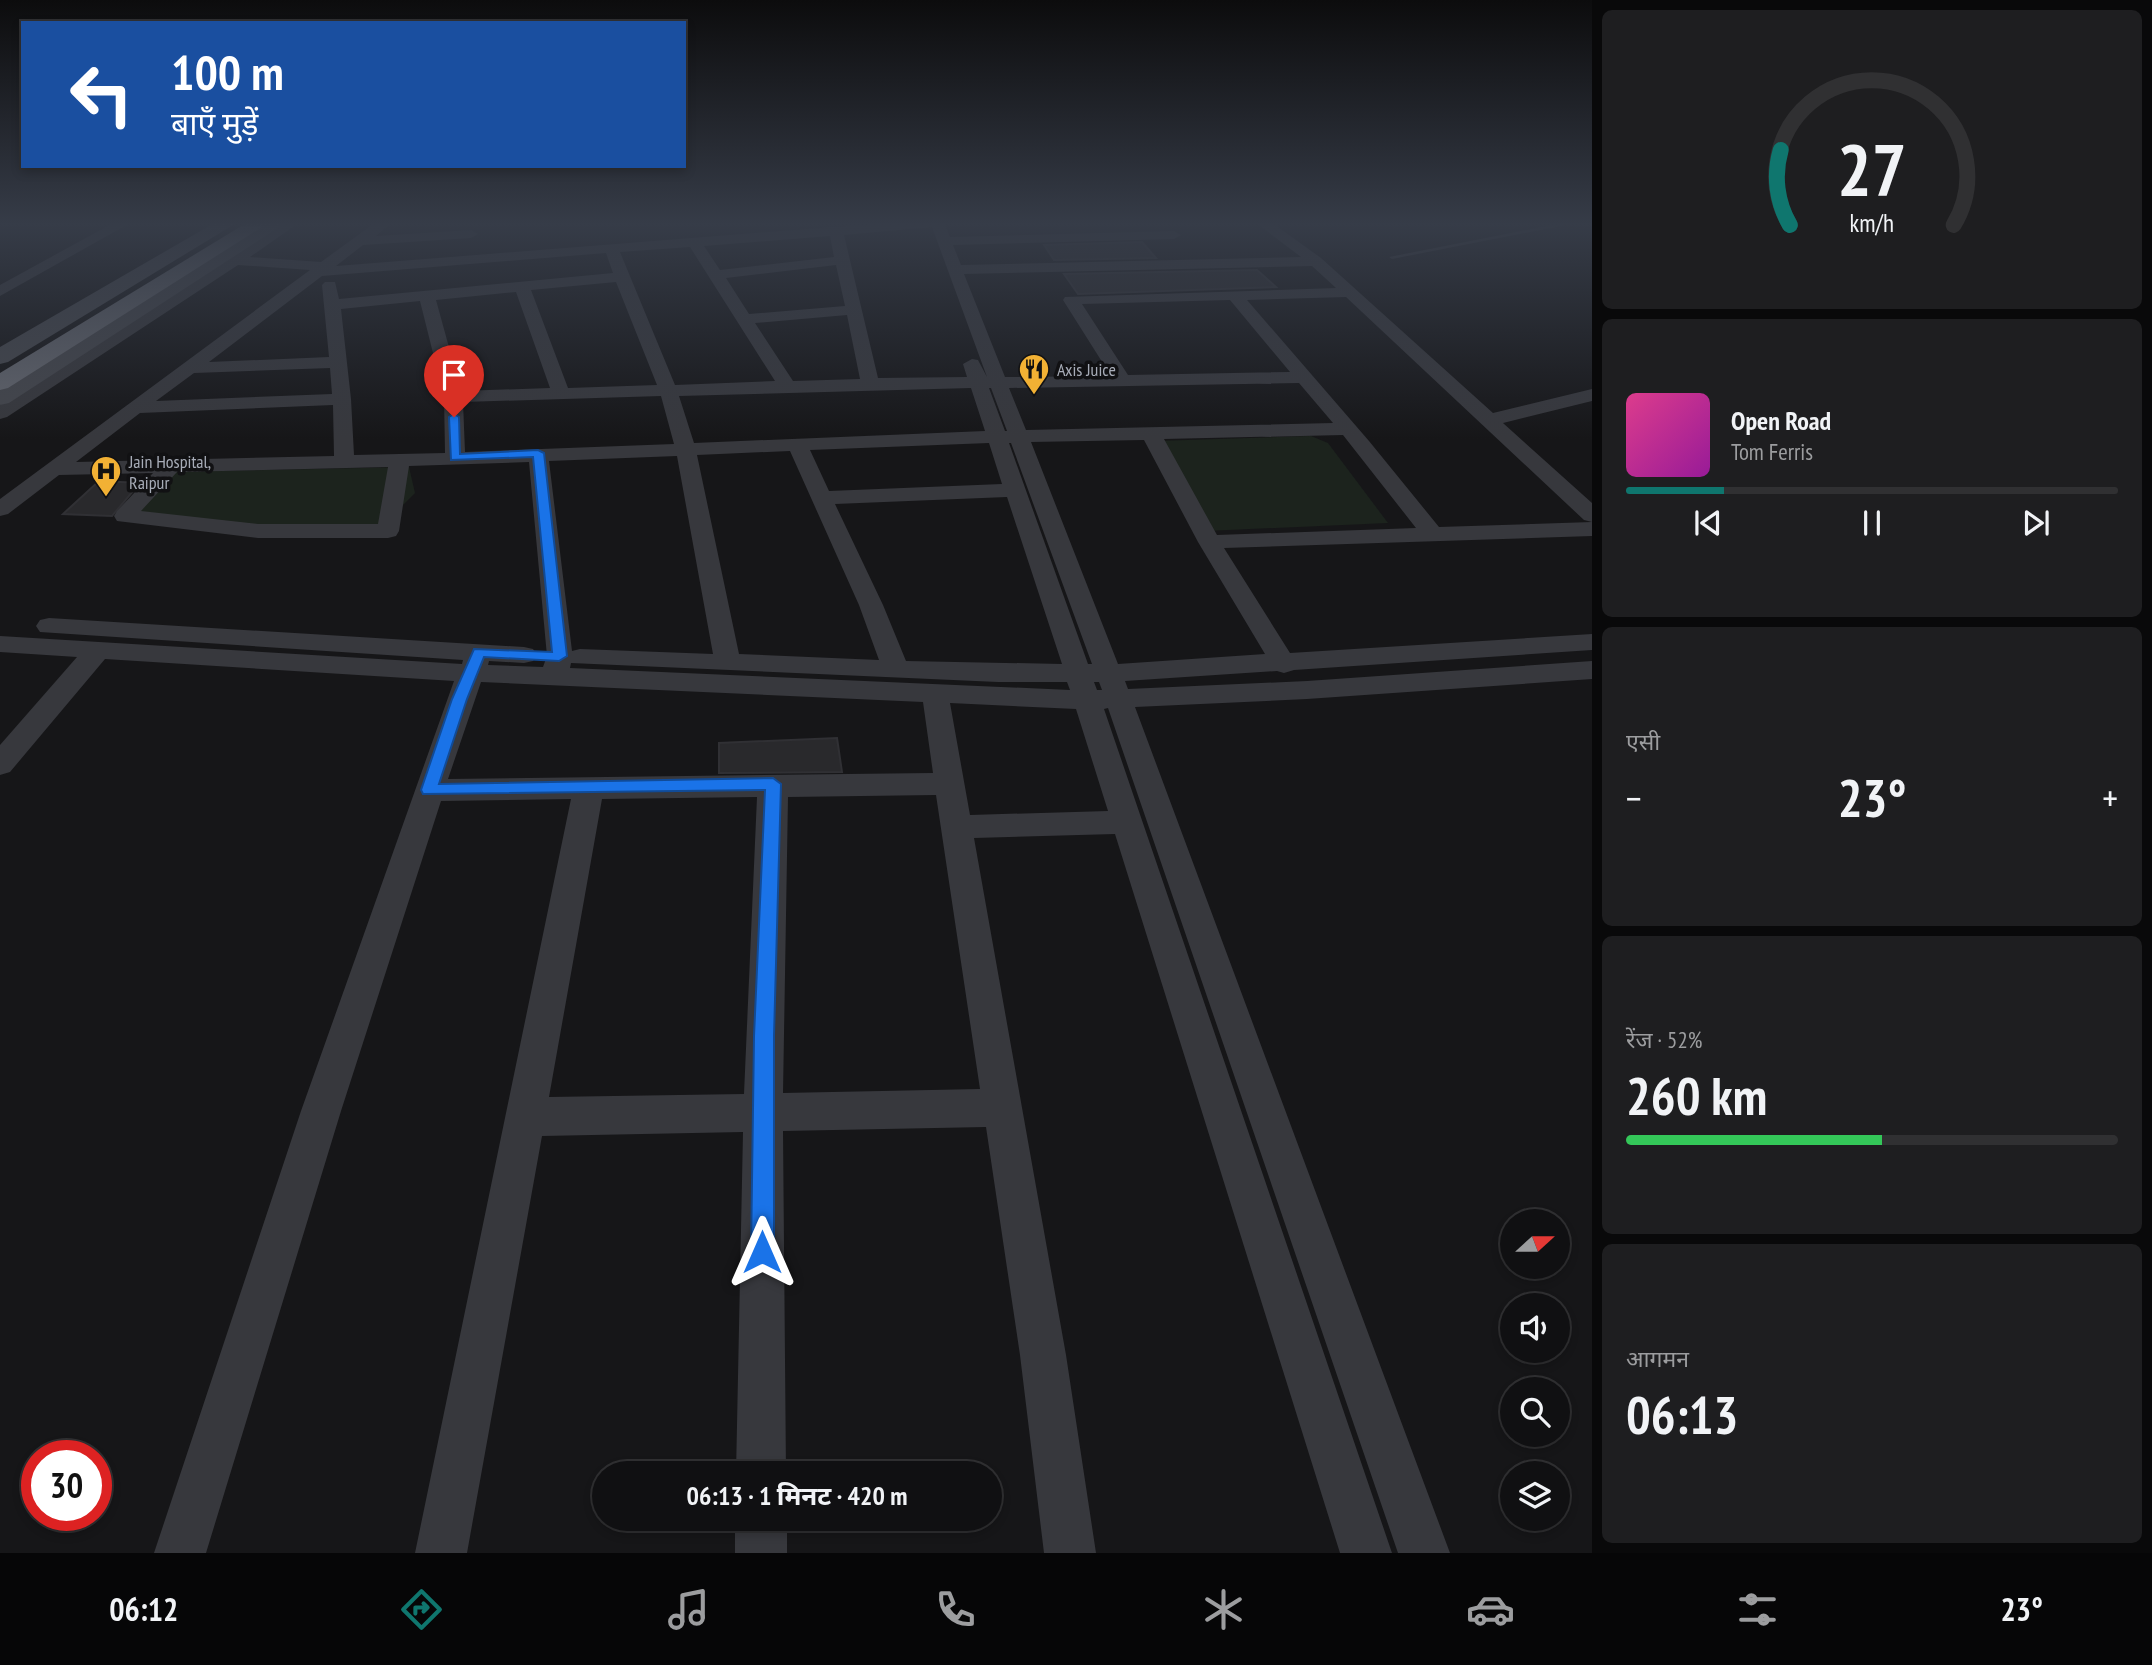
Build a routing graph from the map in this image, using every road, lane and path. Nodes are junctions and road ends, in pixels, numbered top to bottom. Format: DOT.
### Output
graph roads {
  1 [pos="106,294"];
  2 [pos="123,294"];
  3 [pos="144,294"];
  4 [pos="164,294"];
  5 [pos="182,294"];
  6 [pos="290,294"];
  7 [pos="329,294"];
  8 [pos="461,294"];
  9 [pos="524,294"];
  10 [pos="628,294"];
  11 [pos="729,294"];
  12 [pos="850,294"];
  13 [pos="958,294"];
  14 [pos="958,294"];
  15 [pos="1064,294"];
  16 [pos="1211,294"];
  17 [pos="1255,294"];
  18 [pos="1354,294"];
  19 [pos="1234,295"];
  20 [pos="428,298"];
  21 [pos="332,306"];
  22 [pos="853,310"];
  23 [pos="745,319"];
  24 [pos="0,357"];
  25 [pos="337,362"];
  26 [pos="190,368"];
  27 [pos="0,369"];
  28 [pos="1302,377"];
  29 [pos="1123,381"];
  30 [pos="989,382"];
  31 [pos="0,383"];
  32 [pos="870,384"];
  33 [pos="788,387"];
  34 [pos="669,391"];
  35 [pos="561,394"];
  36 [pos="453,397"];
  37 [pos="1584,397"];
  38 [pos="0,398"];
  39 [pos="342,399"];
  40 [pos="135,408"];
  41 [pos="1592,411"];
  42 [pos="0,412"];
  43 [pos="1490,420"];
  44 [pos="1348,429"];
  45 [pos="1151,434"];
  46 [pos="1008,436"];
  47 [pos="797,444"];
  48 [pos="685,449"];
  49 [pos="538,453"];
  50 [pos="455,458"];
  51 [pos="399,461"];
  52 [pos="344,462"];
  53 [pos="171,466"];
  54 [pos="52,469"];
  55 [pos="1015,490"];
  56 [pos="822,498"];
  57 [pos="0,509"];
  58 [pos="1592,515"];
  59 [pos="1592,529"];
  60 [pos="1432,533"];
  61 [pos="1209,542"];
  62 [pos="3,642"];
  63 [pos="1592,642"];
  64 [pos="99,650"];
  65 [pos="475,663"];
  66 [pos="728,663"];
  67 [pos="1284,664"];
  68 [pos="557,666"];
  69 [pos="896,669"];
  70 [pos="1592,670"];
  71 [pos="1098,686"];
  72 [pos="935,694"];
  73 [pos="0,764"];
  74 [pos="773,784"];
  75 [pos="950,784"];
  76 [pos="589,788"];
  77 [pos="429,790"];
  78 [pos="1127,822"];
  79 [pos="957,827"];
  80 [pos="1002,1108"];
  81 [pos="763,1114"];
  82 [pos="525,1117"];
  83 [pos="761,1461"];
  84 [pos="761,1531"];
  85 [pos="180,1553"];
  86 [pos="441,1553"];
  87 [pos="761,1553"];
  88 [pos="1070,1553"];
  89 [pos="1366,1553"];
  90 [pos="1424,1553"];
  1 -- 24 [label="street"];
  2 -- 27 [label="highway"];
  3 -- 31 [label="highway"];
  4 -- 38 [label="street"];
  5 -- 42 [label="street"];
  6 -- 26 [label="street"];
  7 -- 21 [label="street"];
  8 -- 20 [label="street"];
  9 -- 35 [label="street"];
  10 -- 34 [label="street"];
  11 -- 23 [label="street"];
  12 -- 22 [label="street"];
  13 -- 30 [label="street"];
  14 -- 30 [label="street"];
  15 -- 29 [label="street"];
  16 -- 19 [label="street"];
  17 -- 19 [label="street"];
  18 -- 43 [label="street"];
  19 -- 28 [label="street"];
  20 -- 21 [label="street"];
  20 -- 36 [label="street"];
  21 -- 25 [label="street"];
  22 -- 23 [label="street"];
  22 -- 32 [label="street"];
  23 -- 33 [label="street"];
  25 -- 26 [label="street"];
  25 -- 39 [label="street"];
  26 -- 40 [label="street"];
  28 -- 29 [label="street"];
  28 -- 44 [label="street"];
  29 -- 30 [label="street"];
  30 -- 32 [label="street"];
  30 -- 46 [label="street"];
  32 -- 33 [label="street"];
  33 -- 34 [label="street"];
  34 -- 35 [label="street"];
  34 -- 48 [label="street"];
  35 -- 36 [label="street"];
  36 -- 50 [label="street"];
  37 -- 41 [label="street"];
  37 -- 43 [label="street"];
  39 -- 40 [label="street"];
  39 -- 52 [label="street"];
  40 -- 54 [label="street"];
  43 -- 58 [label="street"];
  44 -- 45 [label="street"];
  44 -- 60 [label="street"];
  45 -- 46 [label="street"];
  45 -- 61 [label="street"];
  46 -- 47 [label="street"];
  46 -- 55 [label="street"];
  46 -- 71 [label="street"];
  47 -- 48 [label="street"];
  47 -- 56 [label="street"];
  48 -- 49 [label="street"];
  48 -- 66 [label="street"];
  49 -- 50 [label="street"];
  49 -- 68 [label="street"];
  50 -- 51 [label="street"];
  51 -- 52 [label="street"];
  51 -- 53 [label="street"];
  52 -- 53 [label="street"];
  53 -- 54 [label="street"];
  54 -- 57 [label="street"];
  55 -- 56 [label="street"];
  55 -- 71 [label="street"];
  56 -- 69 [label="street"];
  59 -- 60 [label="street"];
  60 -- 61 [label="street"];
  61 -- 67 [label="street"];
  62 -- 64 [label="street"];
  62 -- 65 [label="street"];
  63 -- 67 [label="street"];
  64 -- 65 [label="street"];
  64 -- 73 [label="street"];
  65 -- 68 [label="street"];
  65 -- 77 [label="street"];
  66 -- 68 [label="street"];
  66 -- 69 [label="street"];
  67 -- 71 [label="street"];
  68 -- 72 [label="street"];
  69 -- 71 [label="street"];
  70 -- 71 [label="street"];
  71 -- 72 [label="street"];
  71 -- 78 [label="street"];
  71 -- 90 [label="street"];
  72 -- 75 [label="street"];
  74 -- 75 [label="street"];
  74 -- 76 [label="street"];
  74 -- 81 [label="street"];
  75 -- 79 [label="street"];
  76 -- 77 [label="street"];
  76 -- 82 [label="street"];
  77 -- 85 [label="street"];
  78 -- 79 [label="street"];
  78 -- 89 [label="street"];
  79 -- 80 [label="street"];
  80 -- 81 [label="street"];
  80 -- 88 [label="street"];
  81 -- 82 [label="street"];
  81 -- 83 [label="street"];
  82 -- 86 [label="street"];
  84 -- 87 [label="street"];
}
